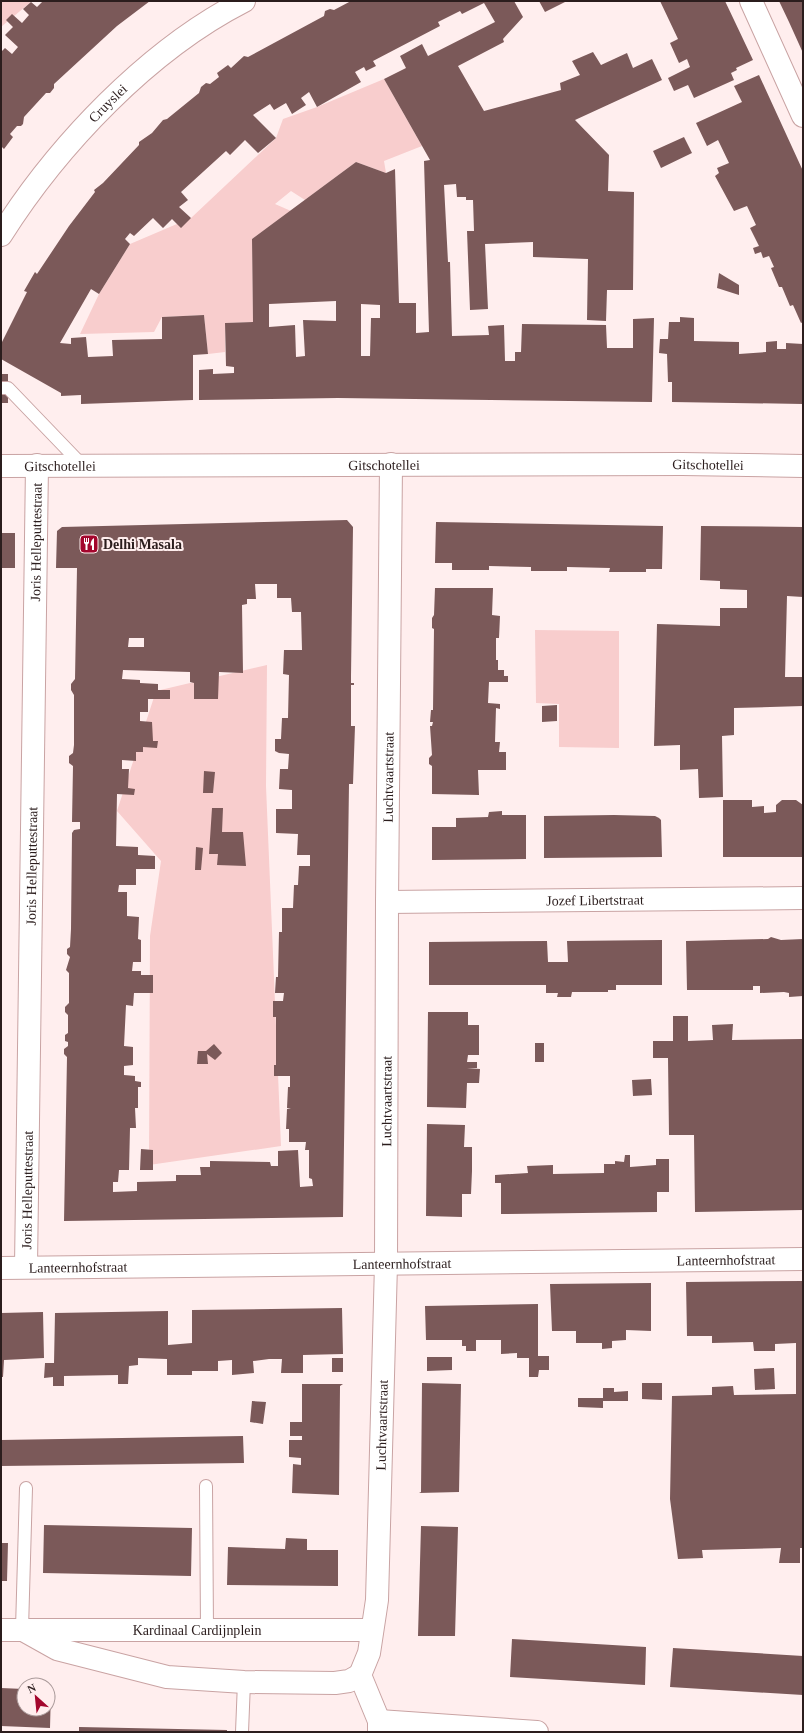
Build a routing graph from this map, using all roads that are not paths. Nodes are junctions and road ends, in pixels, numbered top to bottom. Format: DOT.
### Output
graph roads {
  1 [pos="244,1"];
  2 [pos="751,1"];
  3 [pos="803,116"];
  4 [pos="1,235"];
  5 [pos="1,388"];
  6 [pos="391,464"];
  7 [pos="37,465"];
  8 [pos="82,465"];
  9 [pos="1,466"];
  10 [pos="803,466"];
  11 [pos="803,898"];
  12 [pos="387,902"];
  13 [pos="803,1259"];
  14 [pos="386,1264"];
  15 [pos="26,1267"];
  16 [pos="1,1268"];
  17 [pos="206,1486"];
  18 [pos="26,1488"];
  19 [pos="22,1629"];
  20 [pos="1,1630"];
  21 [pos="207,1630"];
  22 [pos="372,1630"];
  23 [pos="360,1675"];
  24 [pos="244,1682"];
  25 [pos="379,1726"];
  26 [pos="242,1732"];
  27 [pos="537,1732"];
  1 -- 4 [label="street, Cruyslei"];
  2 -- 3 [label="street"];
  5 -- 8 [label="lane"];
  6 -- 8 [label="street, Gitschotellei"];
  6 -- 10 [label="street, Gitschotellei"];
  6 -- 12 [label="street, Luchtvaartstraat"];
  7 -- 8 [label="street, Gitschotellei"];
  7 -- 9 [label="street, Gitschotellei"];
  7 -- 15 [label="street, Joris Helleputtestraat"];
  11 -- 12 [label="street, Jozef Libertstraat"];
  12 -- 14 [label="street, Luchtvaartstraat"];
  13 -- 14 [label="street, Lanteernhofstraat"];
  14 -- 15 [label="street, Lanteernhofstraat"];
  14 -- 22 [label="street, Luchtvaartstraat"];
  15 -- 16 [label="street, Lanteernhofstraat"];
  17 -- 21 [label="lane"];
  18 -- 19 [label="lane"];
  19 -- 20 [label="street, Kardinaal Cardijnplein"];
  19 -- 21 [label="street, Kardinaal Cardijnplein"];
  19 -- 24 [label="street"];
  21 -- 22 [label="street, Kardinaal Cardijnplein"];
  22 -- 23 [label="street, Luchtvaartstraat"];
  23 -- 24 [label="street"];
  23 -- 25 [label="street"];
  24 -- 26 [label="lane"];
  25 -- 27 [label="street"];
}
